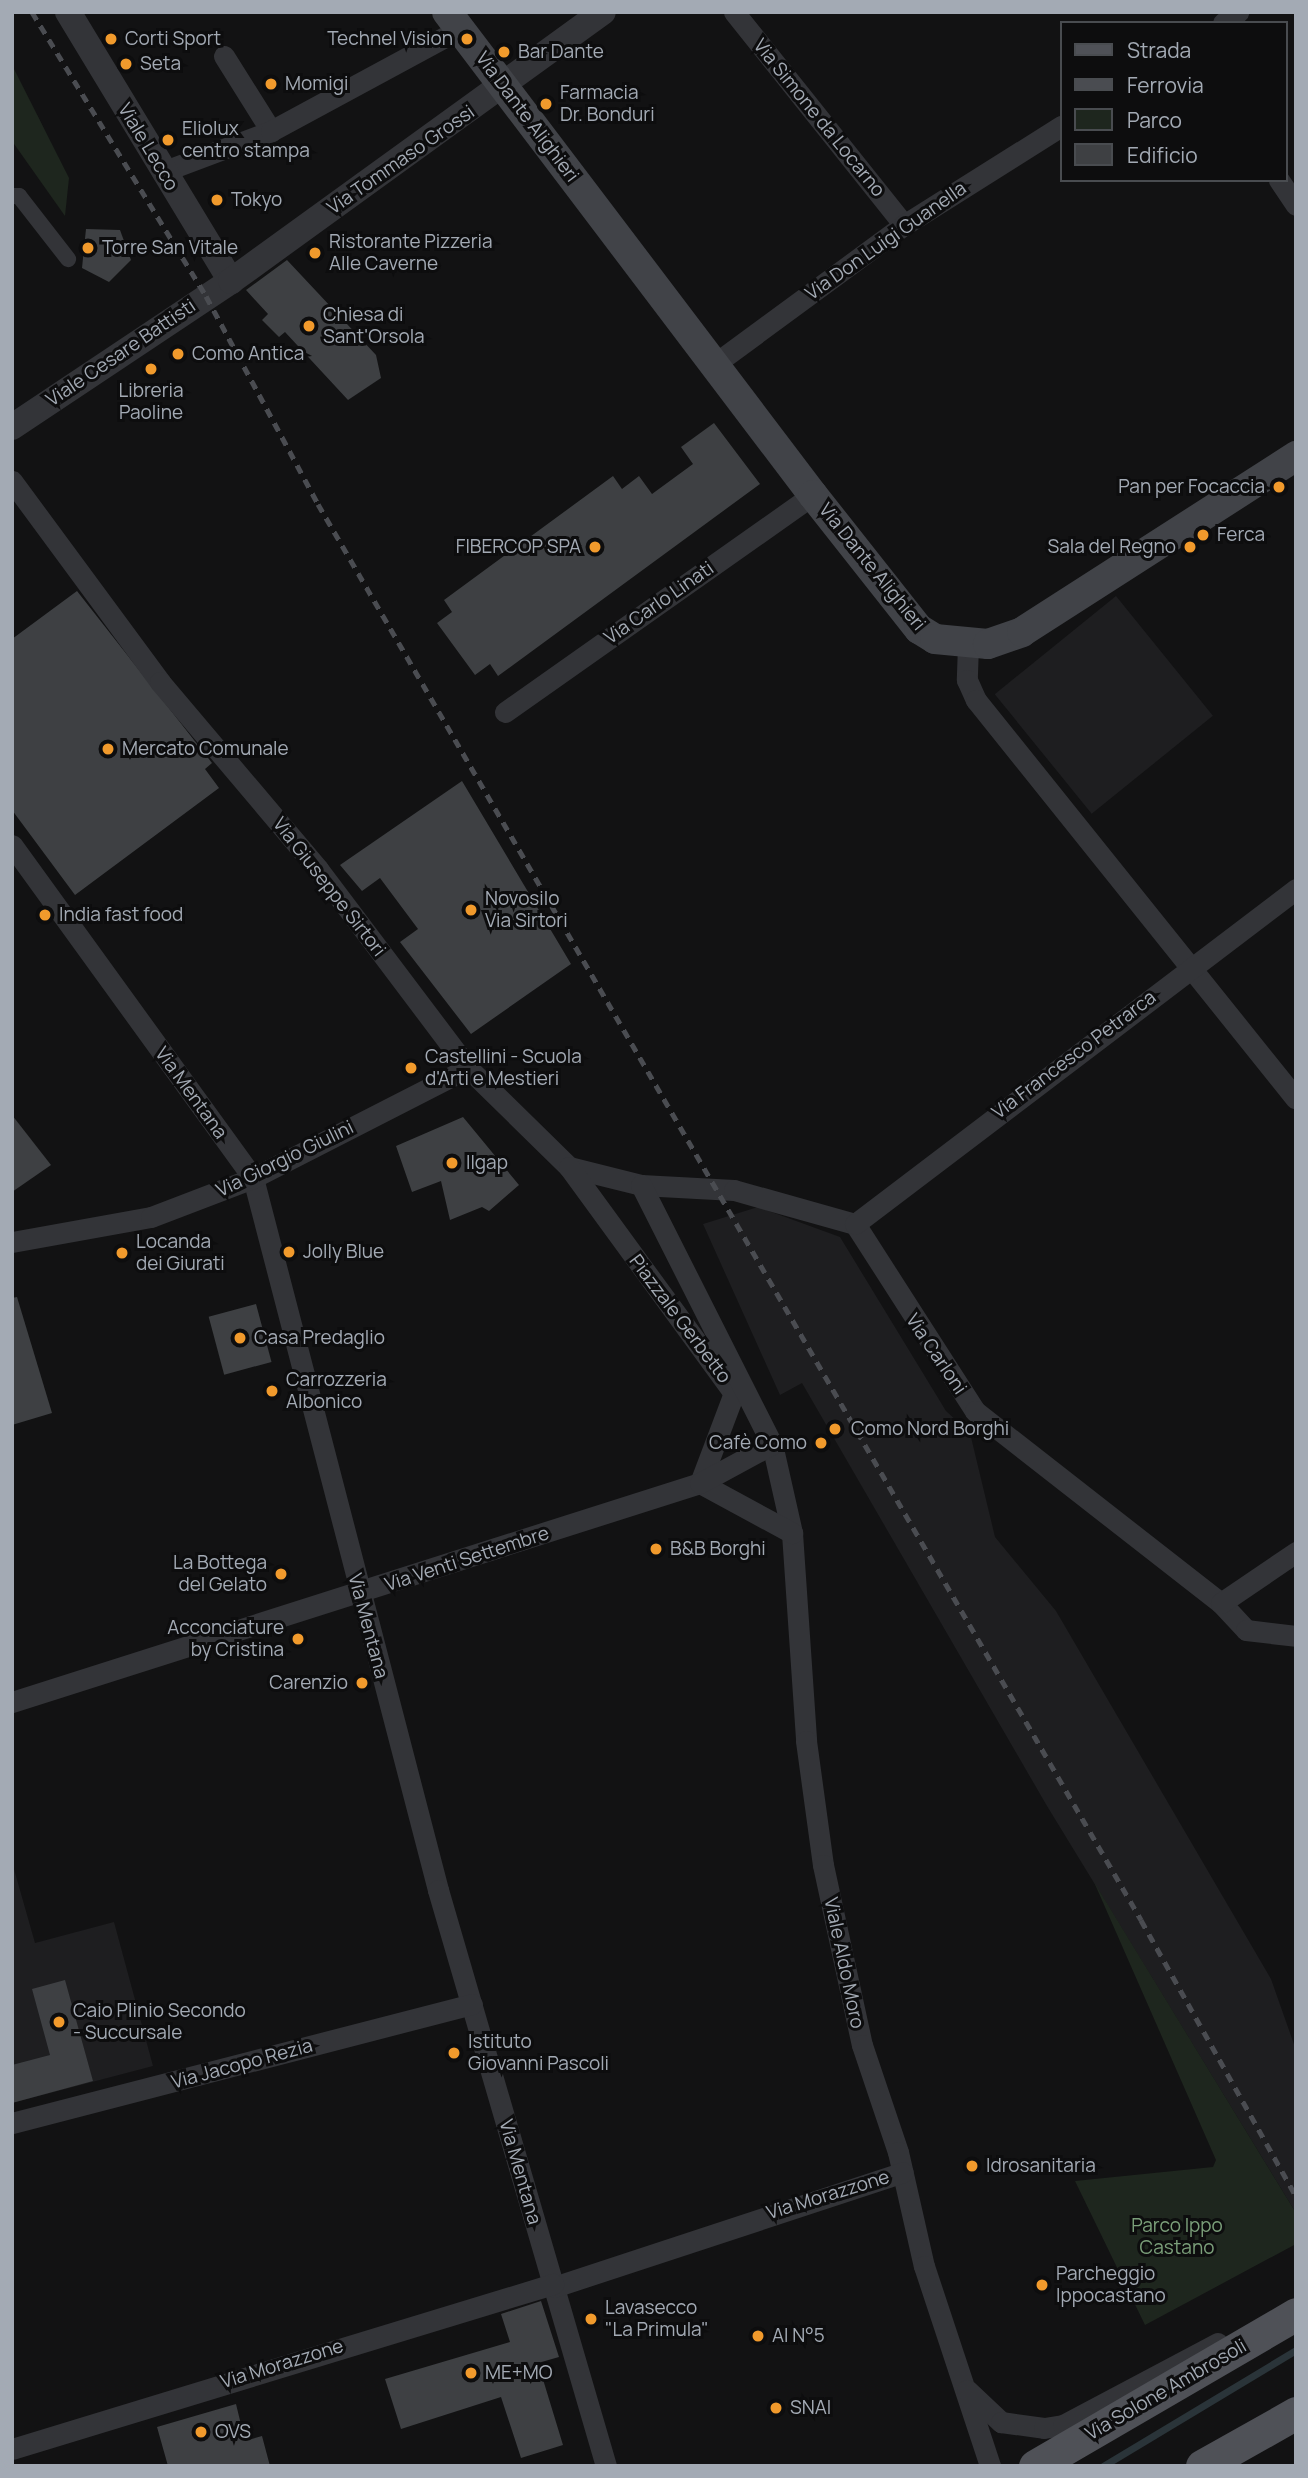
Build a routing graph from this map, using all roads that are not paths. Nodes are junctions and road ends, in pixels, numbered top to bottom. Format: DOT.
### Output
graph roads {
  1 [pos="68,12"];
  2 [pos="603,12"];
  3 [pos="734,12"];
  4 [pos="453,21"];
  5 [pos="224,56"];
  6 [pos="504,88"];
  7 [pos="1060,127"];
  8 [pos="271,131"];
  9 [pos="162,172"];
  10 [pos="1280,182"];
  11 [pos="12,196"];
  12 [pos="1296,205"];
  13 [pos="904,225"];
  14 [pos="68,259"];
  15 [pos="231,281"];
  16 [pos="716,363"];
  17 [pos="12,427"];
  18 [pos="1295,456"];
  19 [pos="12,481"];
  20 [pos="813,495"];
  21 [pos="968,645"];
  22 [pos="505,712"];
  23 [pos="12,845"];
  24 [pos="1296,889"];
  25 [pos="1190,967"];
  26 [pos="468,1068"];
  27 [pos="1296,1099"];
  28 [pos="569,1167"];
  29 [pos="253,1178"];
  30 [pos="642,1185"];
  31 [pos="855,1224"];
  32 [pos="12,1242"];
  33 [pos="772,1444"];
  34 [pos="700,1483"];
  35 [pos="792,1533"];
  36 [pos="1296,1552"];
  37 [pos="360,1594"];
  38 [pos="1221,1603"];
  39 [pos="1296,1636"];
  40 [pos="12,1702"];
  41 [pos="472,2004"];
  42 [pos="12,2123"];
  43 [pos="903,2172"];
  44 [pos="553,2286"];
  45 [pos="1296,2314"];
  46 [pos="1248,2342"];
  47 [pos="961,2382"];
  48 [pos="1296,2413"];
  49 [pos="12,2449"];
  50 [pos="606,2466"];
  51 [pos="990,2466"];
  52 [pos="1035,2466"];
  53 [pos="1202,2466"];
  1 -- 9 [label="street, Viale Lecco"];
  2 -- 6 [label="street, Via Tommaso Grossi"];
  3 -- 13 [label="street, Via Simone da Locarno"];
  4 -- 6 [label="main road, Via Dante Alighieri"];
  4 -- 8 [label="street"];
  5 -- 8 [label="street"];
  6 -- 15 [label="street, Via Tommaso Grossi"];
  6 -- 16 [label="main road, Via Dante Alighieri"];
  7 -- 13 [label="street, Via Don Luigi Guanella"];
  8 -- 9 [label="street"];
  9 -- 15 [label="street, Viale Lecco"];
  10 -- 12 [label="street"];
  11 -- 14 [label="street"];
  13 -- 16 [label="street, Via Don Luigi Guanella"];
  15 -- 17 [label="street, Viale Cesare Battisti"];
  16 -- 20 [label="main road, Via Dante Alighieri"];
  18 -- 21 [label="main road"];
  19 -- 26 [label="street, Via Giuseppe Sirtori"];
  20 -- 21 [label="main road, Via Dante Alighieri"];
  20 -- 22 [label="street, Via Carlo Linati"];
  21 -- 25 [label="street"];
  23 -- 29 [label="street, Via Mentana"];
  24 -- 25 [label="street, Via Francesco Petrarca"];
  25 -- 27 [label="street"];
  25 -- 31 [label="street, Via Francesco Petrarca"];
  26 -- 28 [label="street, Via Giuseppe Sirtori"];
  26 -- 29 [label="street, Via Giorgio Giulini"];
  28 -- 30 [label="street"];
  28 -- 34 [label="street, Piazzale Gerbetto"];
  29 -- 32 [label="street, Via Giorgio Giulini"];
  29 -- 37 [label="street, Via Mentana"];
  30 -- 31 [label="street"];
  30 -- 33 [label="street, Piazzale Gerbetto"];
  31 -- 38 [label="street, Via Carloni"];
  33 -- 34 [label="street"];
  33 -- 35 [label="street, Piazzale Gerbetto"];
  34 -- 35 [label="street"];
  34 -- 37 [label="street, Via Venti Settembre"];
  35 -- 43 [label="street, Viale Aldo Moro"];
  36 -- 38 [label="street"];
  37 -- 40 [label="street, Via Venti Settembre"];
  37 -- 41 [label="street, Via Mentana"];
  38 -- 39 [label="street, Via Carloni"];
  41 -- 42 [label="street, Via Jacopo Rezia"];
  41 -- 44 [label="street, Via Mentana"];
  43 -- 44 [label="street, Via Morazzone"];
  43 -- 47 [label="street, Viale Aldo Moro"];
  44 -- 49 [label="street, Via Morazzone"];
  44 -- 50 [label="street, Via Mentana"];
  45 -- 46 [label="main road, Via Solone Ambrosoli"];
  46 -- 47 [label="street, Viale Aldo Moro"];
  46 -- 52 [label="main road, Via Solone Ambrosoli"];
  47 -- 51 [label="street, Viale Aldo Moro"];
  48 -- 53 [label="main road"];
}
